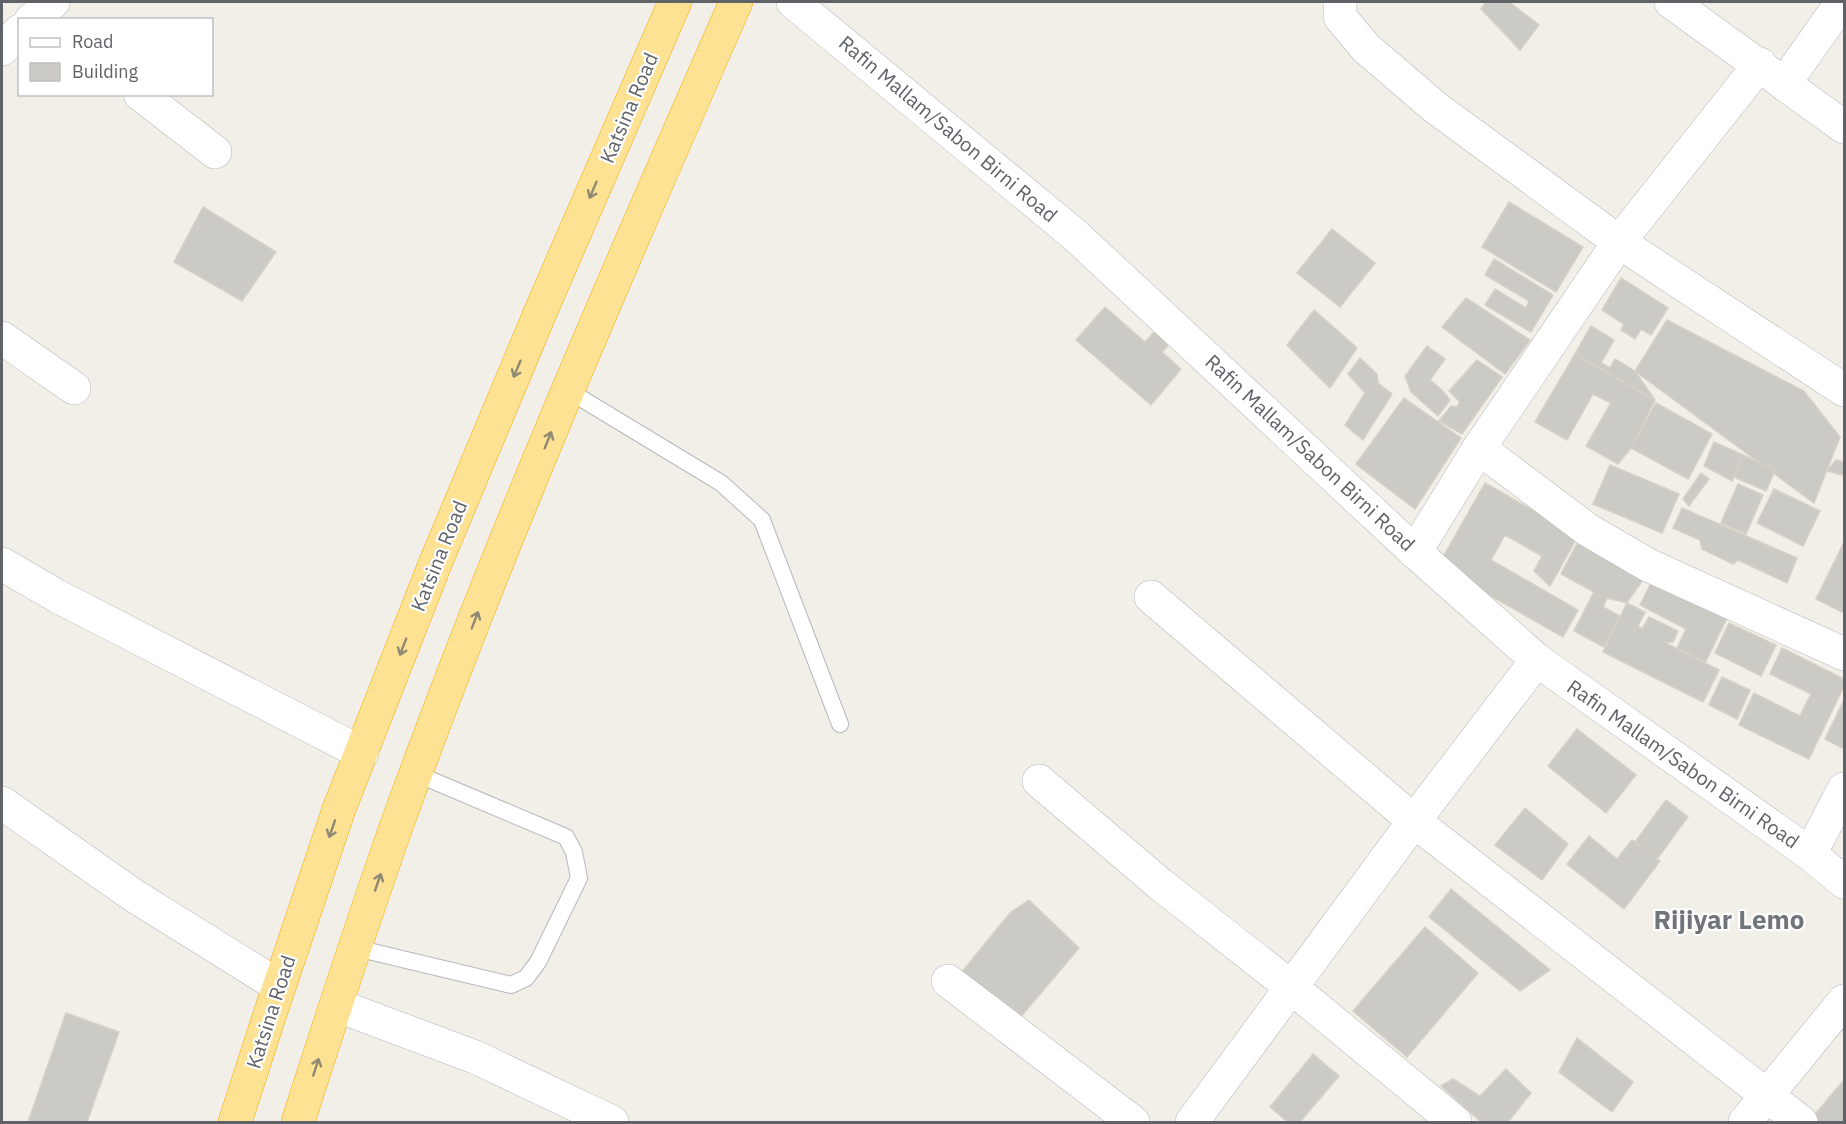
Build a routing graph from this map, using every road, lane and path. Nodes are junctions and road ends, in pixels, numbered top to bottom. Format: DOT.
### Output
graph roads {
  1 [pos="675,2"];
  2 [pos="736,2"];
  3 [pos="793,2"];
  4 [pos="1340,2"];
  5 [pos="1671,2"];
  6 [pos="1842,2"];
  7 [pos="18,34"];
  8 [pos="2,49"];
  9 [pos="1772,74"];
  10 [pos="143,96"];
  11 [pos="1845,127"];
  12 [pos="215,152"];
  13 [pos="1619,242"];
  14 [pos="2,338"];
  15 [pos="74,388"];
  16 [pos="1845,390"];
  17 [pos="569,391"];
  18 [pos="1479,448"];
  19 [pos="1415,552"];
  20 [pos="2,564"];
  21 [pos="1151,597"];
  22 [pos="1845,654"];
  23 [pos="1537,660"];
  24 [pos="840,724"];
  25 [pos="363,753"];
  26 [pos="417,774"];
  27 [pos="1039,782"];
  28 [pos="1845,789"];
  29 [pos="2,803"];
  30 [pos="1414,821"];
  31 [pos="1810,854"];
  32 [pos="1845,882"];
  33 [pos="356,948"];
  34 [pos="948,981"];
  35 [pos="279,986"];
  36 [pos="1291,987"];
  37 [pos="1845,1001"];
  38 [pos="336,1005"];
  39 [pos="1766,1096"];
  40 [pos="236,1122"];
  41 [pos="298,1122"];
  42 [pos="612,1122"];
  43 [pos="1133,1122"];
  44 [pos="1192,1122"];
  45 [pos="1455,1122"];
  46 [pos="1745,1122"];
  47 [pos="1802,1122"];
  1 -- 25 [label="highway, Katsina Road, one-way"];
  2 -- 17 [label="highway"];
  3 -- 19 [label="street, Rafin Mallam/Sabon Birni Road"];
  4 -- 13 [label="street"];
  5 -- 9 [label="street"];
  6 -- 9 [label="street"];
  7 -- 8 [label="street"];
  9 -- 11 [label="street"];
  9 -- 13 [label="street"];
  10 -- 12 [label="street"];
  13 -- 16 [label="street"];
  13 -- 18 [label="street"];
  14 -- 15 [label="street"];
  17 -- 24 [label="lane"];
  26 -- 17 [label="highway, one-way"];
  18 -- 19 [label="street"];
  18 -- 22 [label="street"];
  19 -- 23 [label="street, Rafin Mallam/Sabon Birni Road"];
  20 -- 25 [label="street"];
  21 -- 30 [label="street"];
  23 -- 30 [label="street"];
  23 -- 31 [label="street, Rafin Mallam/Sabon Birni Road"];
  25 -- 35 [label="highway, Katsina Road, one-way"];
  33 -- 26 [label="highway, one-way"];
  26 -- 33 [label="lane"];
  27 -- 36 [label="street"];
  28 -- 31 [label="street"];
  29 -- 35 [label="street"];
  30 -- 36 [label="street"];
  30 -- 39 [label="street"];
  31 -- 32 [label="street, Rafin Mallam/Sabon Birni Road"];
  33 -- 38 [label="highway"];
  34 -- 43 [label="street"];
  35 -- 40 [label="highway, Katsina Road"];
  36 -- 44 [label="street"];
  36 -- 45 [label="street"];
  37 -- 39 [label="street"];
  41 -- 38 [label="highway, one-way"];
  38 -- 42 [label="street"];
  39 -- 46 [label="street"];
  39 -- 47 [label="street"];
}
